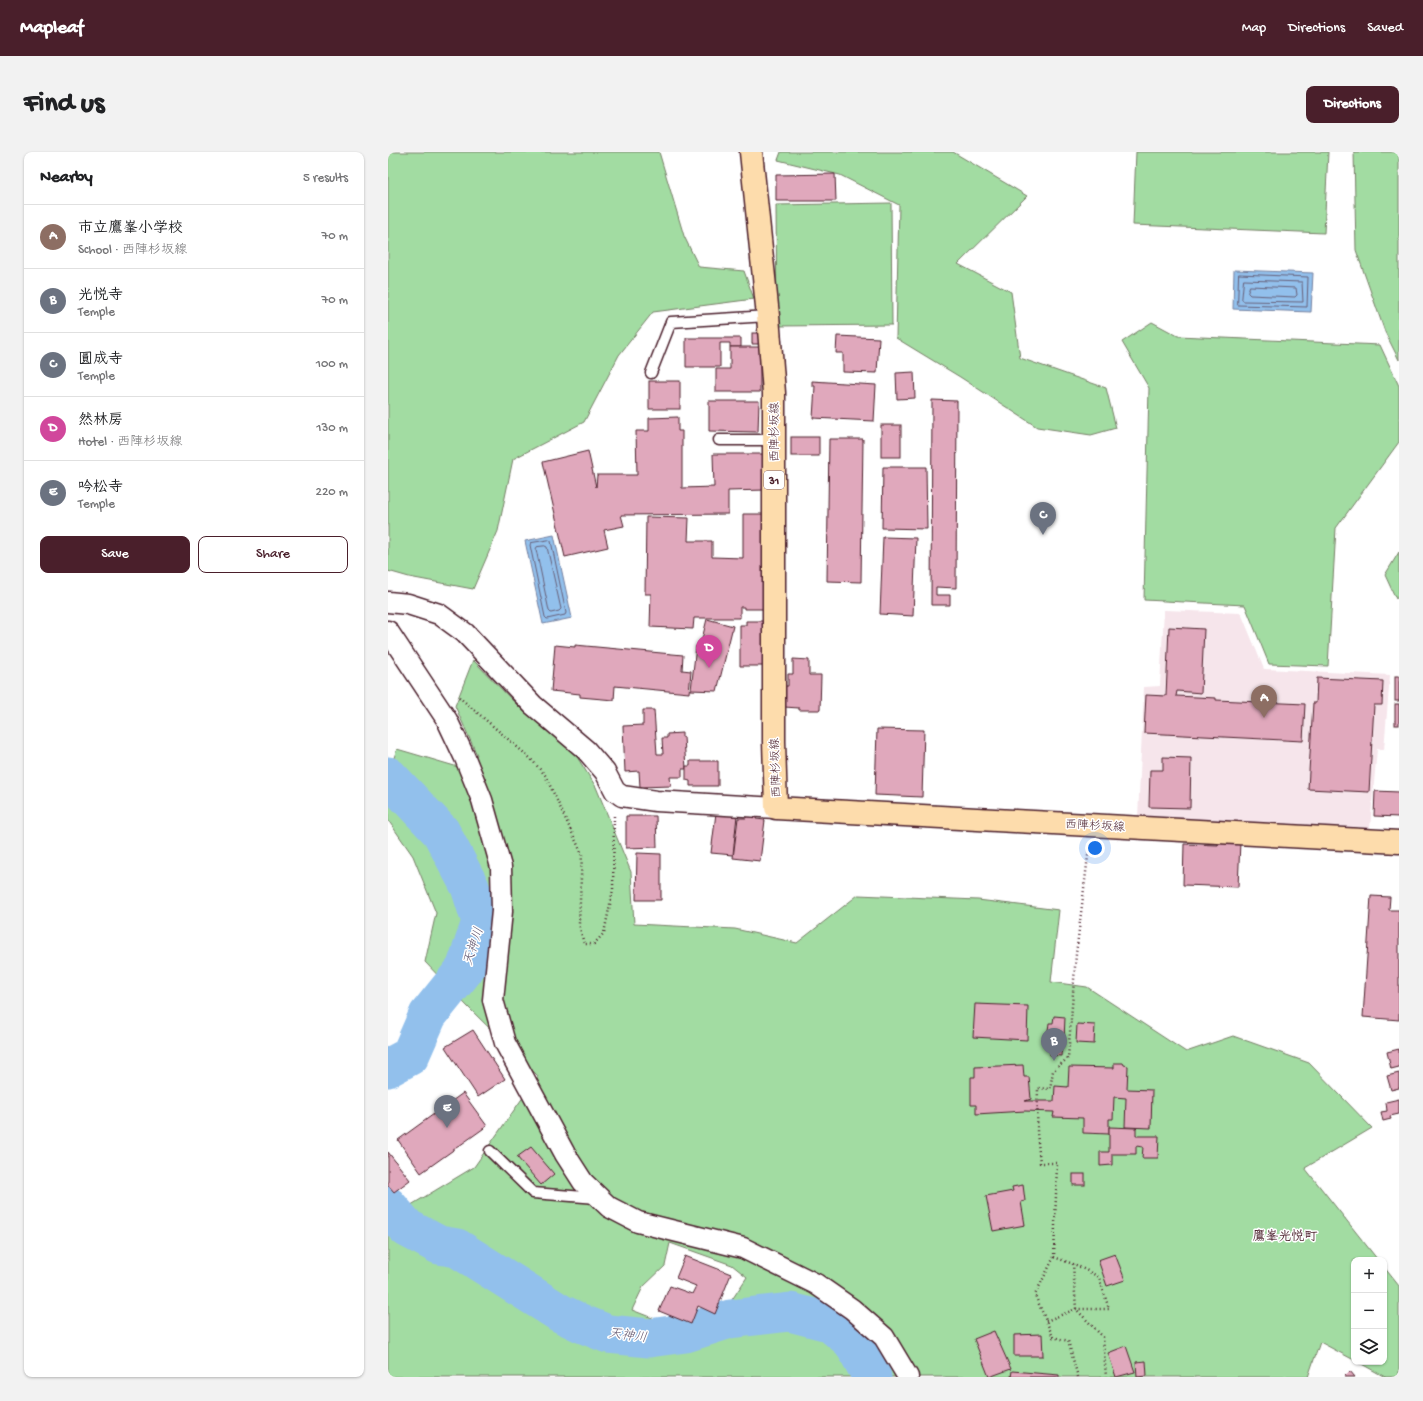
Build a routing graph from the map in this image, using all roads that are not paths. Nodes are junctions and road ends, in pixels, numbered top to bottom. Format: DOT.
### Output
graph roads {
  1 [pos="751,152"];
  2 [pos="768,316"];
  3 [pos="651,373"];
  4 [pos="719,440"];
  5 [pos="774,440"];
  6 [pos="388,602"];
  7 [pos="388,631"];
  8 [pos="776,808"];
  9 [pos="1399,842"];
  10 [pos="490,1151"];
  11 [pos="599,1198"];
  12 [pos="908,1377"];
  1 -- 2 [label="main road, 西陣杉坂線 / 31"];
  2 -- 3 [label="lane"];
  2 -- 5 [label="main road, 西陣杉坂線 / 31"];
  4 -- 5 [label="lane"];
  5 -- 8 [label="main road, 西陣杉坂線 / 31"];
  6 -- 8 [label="street"];
  7 -- 11 [label="street"];
  8 -- 9 [label="main road, 西陣杉坂線"];
  10 -- 11 [label="lane"];
  11 -- 12 [label="street"];
}
